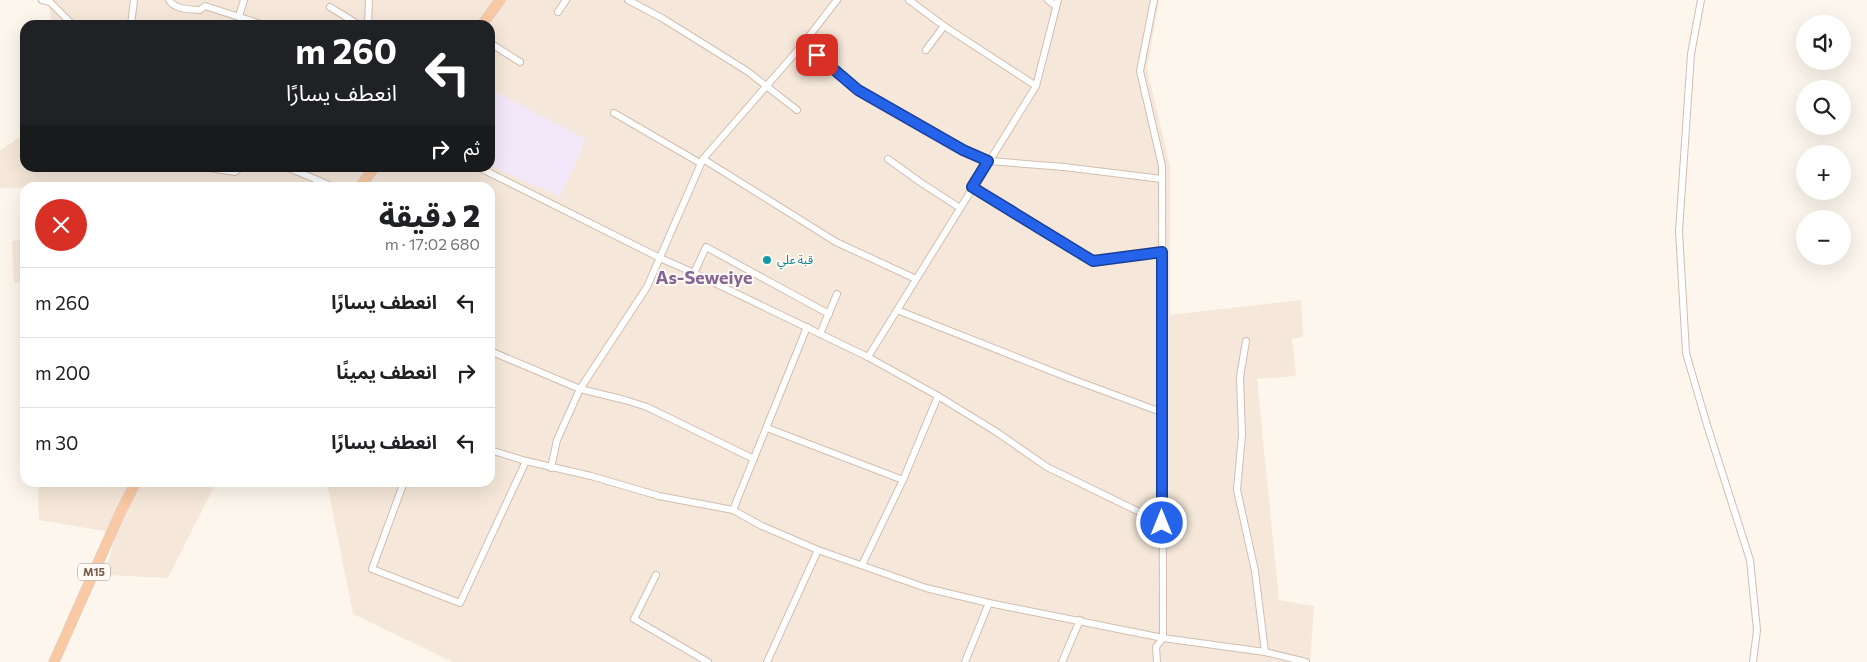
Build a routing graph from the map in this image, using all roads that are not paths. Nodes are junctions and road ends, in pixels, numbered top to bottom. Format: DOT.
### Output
graph roads {
  1 [pos="42,0"];
  2 [pos="134,0"];
  3 [pos="169,0"];
  4 [pos="244,0"];
  5 [pos="369,0"];
  6 [pos="500,0"];
  7 [pos="566,0"];
  8 [pos="628,0"];
  9 [pos="837,0"];
  10 [pos="909,0"];
  11 [pos="1048,0"];
  12 [pos="1154,0"];
  13 [pos="1700,0"];
  14 [pos="1057,3"];
  15 [pos="330,7"];
  16 [pos="558,12"];
  17 [pos="239,16"];
  18 [pos="68,20"];
  19 [pos="132,20"];
  20 [pos="250,20"];
  21 [pos="351,20"];
  22 [pos="368,20"];
  23 [pos="486,20"];
  24 [pos="944,26"];
  25 [pos="804,44"];
  26 [pos="495,47"];
  27 [pos="926,50"];
  28 [pos="520,62"];
  29 [pos="766,86"];
  30 [pos="1036,86"];
  31 [pos="797,110"];
  32 [pos="614,113"];
  33 [pos="888,159"];
  34 [pos="701,161"];
  35 [pos="988,161"];
  36 [pos="298,172"];
  37 [pos="488,172"];
  38 [pos="1162,179"];
  39 [pos="322,182"];
  40 [pos="972,187"];
  41 [pos="960,208"];
  42 [pos="1162,252"];
  43 [pos="660,258"];
  44 [pos="694,272"];
  45 [pos="916,279"];
  46 [pos="837,294"];
  47 [pos="897,310"];
  48 [pos="829,314"];
  49 [pos="807,327"];
  50 [pos="820,334"];
  51 [pos="1246,341"];
  52 [pos="495,353"];
  53 [pos="868,357"];
  54 [pos="580,389"];
  55 [pos="938,396"];
  56 [pos="1162,412"];
  57 [pos="767,428"];
  58 [pos="495,452"];
  59 [pos="754,458"];
  60 [pos="526,462"];
  61 [pos="552,468"];
  62 [pos="903,480"];
  63 [pos="133,487"];
  64 [pos="402,487"];
  65 [pos="733,510"];
  66 [pos="1162,523"];
  67 [pos="818,550"];
  68 [pos="862,565"];
  69 [pos="656,575"];
  70 [pos="989,603"];
  71 [pos="1080,620"];
  72 [pos="1164,638"];
  73 [pos="1265,652"];
  74 [pos="54,662"];
  75 [pos="708,662"];
  76 [pos="767,662"];
  77 [pos="964,662"];
  78 [pos="1062,662"];
  79 [pos="1157,662"];
  80 [pos="1306,662"];
  81 [pos="1753,662"];
  1 -- 18 [label="street"];
  2 -- 19 [label="street"];
  3 -- 17 [label="street"];
  4 -- 17 [label="street"];
  5 -- 22 [label="street"];
  6 -- 23 [label="highway"];
  7 -- 16 [label="street"];
  8 -- 29 [label="street"];
  9 -- 25 [label="street"];
  10 -- 24 [label="street"];
  11 -- 14 [label="street"];
  12 -- 38 [label="street"];
  13 -- 81 [label="street"];
  14 -- 30 [label="street"];
  15 -- 21 [label="street"];
  17 -- 20 [label="street"];
  24 -- 27 [label="street"];
  24 -- 30 [label="street"];
  25 -- 29 [label="street"];
  25 -- 35 [label="street"];
  26 -- 28 [label="street"];
  29 -- 31 [label="street"];
  29 -- 34 [label="street"];
  30 -- 35 [label="street"];
  32 -- 34 [label="street"];
  33 -- 41 [label="street"];
  34 -- 43 [label="street"];
  34 -- 45 [label="street"];
  35 -- 38 [label="street"];
  35 -- 40 [label="street"];
  36 -- 39 [label="street"];
  37 -- 43 [label="street"];
  38 -- 42 [label="street"];
  40 -- 41 [label="street"];
  40 -- 42 [label="street"];
  41 -- 45 [label="street"];
  42 -- 56 [label="street"];
  43 -- 44 [label="street"];
  43 -- 54 [label="street"];
  44 -- 48 [label="street"];
  44 -- 49 [label="street"];
  45 -- 47 [label="street"];
  46 -- 48 [label="street"];
  47 -- 53 [label="street"];
  47 -- 56 [label="street"];
  48 -- 50 [label="street"];
  49 -- 50 [label="street"];
  49 -- 57 [label="street"];
  50 -- 53 [label="street"];
  51 -- 73 [label="street"];
  52 -- 54 [label="street"];
  53 -- 55 [label="street"];
  54 -- 59 [label="street"];
  54 -- 61 [label="street"];
  55 -- 62 [label="street"];
  55 -- 66 [label="street"];
  56 -- 66 [label="street"];
  57 -- 59 [label="street"];
  57 -- 62 [label="street"];
  58 -- 60 [label="street"];
  59 -- 65 [label="street"];
  60 -- 61 [label="street"];
  60 -- 64 [label="street"];
  61 -- 65 [label="street"];
  62 -- 68 [label="street"];
  63 -- 74 [label="highway, M15"];
  65 -- 67 [label="street"];
  66 -- 72 [label="street"];
  67 -- 68 [label="street"];
  67 -- 76 [label="street"];
  68 -- 70 [label="street"];
  69 -- 75 [label="street"];
  70 -- 71 [label="street"];
  70 -- 77 [label="street"];
  71 -- 72 [label="street"];
  71 -- 78 [label="street"];
  72 -- 73 [label="street"];
  72 -- 79 [label="street"];
  73 -- 80 [label="street"];
}
